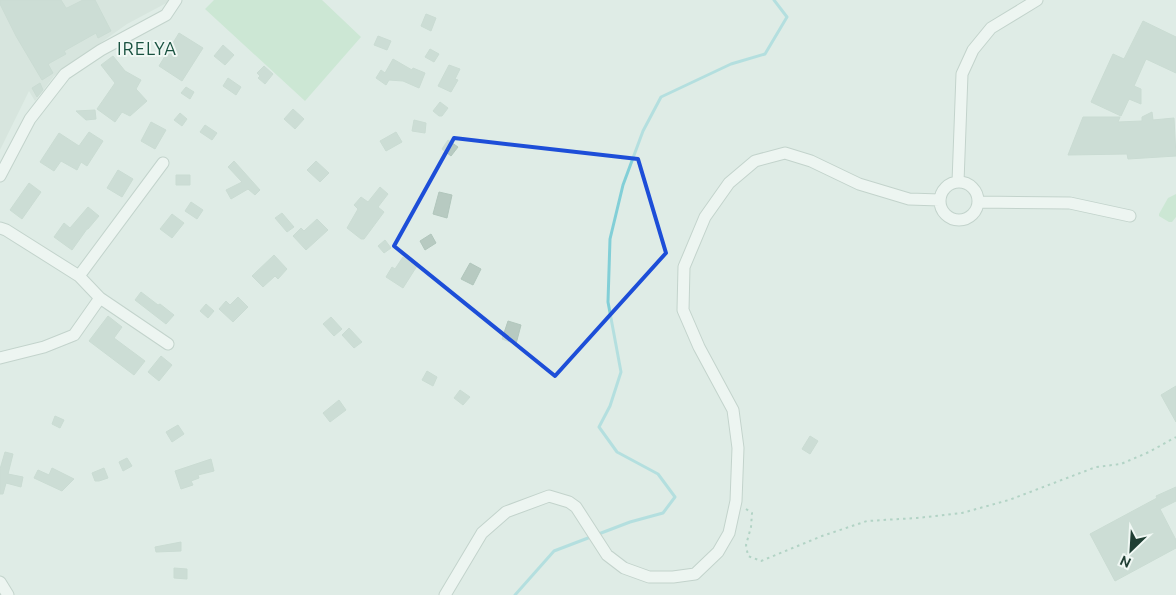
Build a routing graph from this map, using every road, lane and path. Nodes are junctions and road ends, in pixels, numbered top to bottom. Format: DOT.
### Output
graph roads {
  1 [pos="176,0"];
  2 [pos="1037,0"];
  3 [pos="163,163"];
  4 [pos="0,176"];
  5 [pos="958,182"];
  6 [pos="940,200"];
  7 [pos="978,202"];
  8 [pos="1130,216"];
  9 [pos="0,228"];
  10 [pos="79,276"];
  11 [pos="100,298"];
  12 [pos="168,344"];
  13 [pos="0,358"];
  14 [pos="1176,437"];
  15 [pos="736,501"];
  16 [pos="0,582"];
  17 [pos="8,595"];
  18 [pos="444,595"];
  1 -- 4 [label="street"];
  2 -- 5 [label="street"];
  3 -- 10 [label="street"];
  5 -- 6 [label="street"];
  5 -- 7 [label="street"];
  6 -- 7 [label="street"];
  6 -- 15 [label="street"];
  7 -- 8 [label="street"];
  9 -- 10 [label="street"];
  10 -- 11 [label="street"];
  11 -- 12 [label="street"];
  11 -- 13 [label="street"];
  14 -- 15 [label="path"];
  15 -- 18 [label="street"];
  16 -- 17 [label="street"];
}
